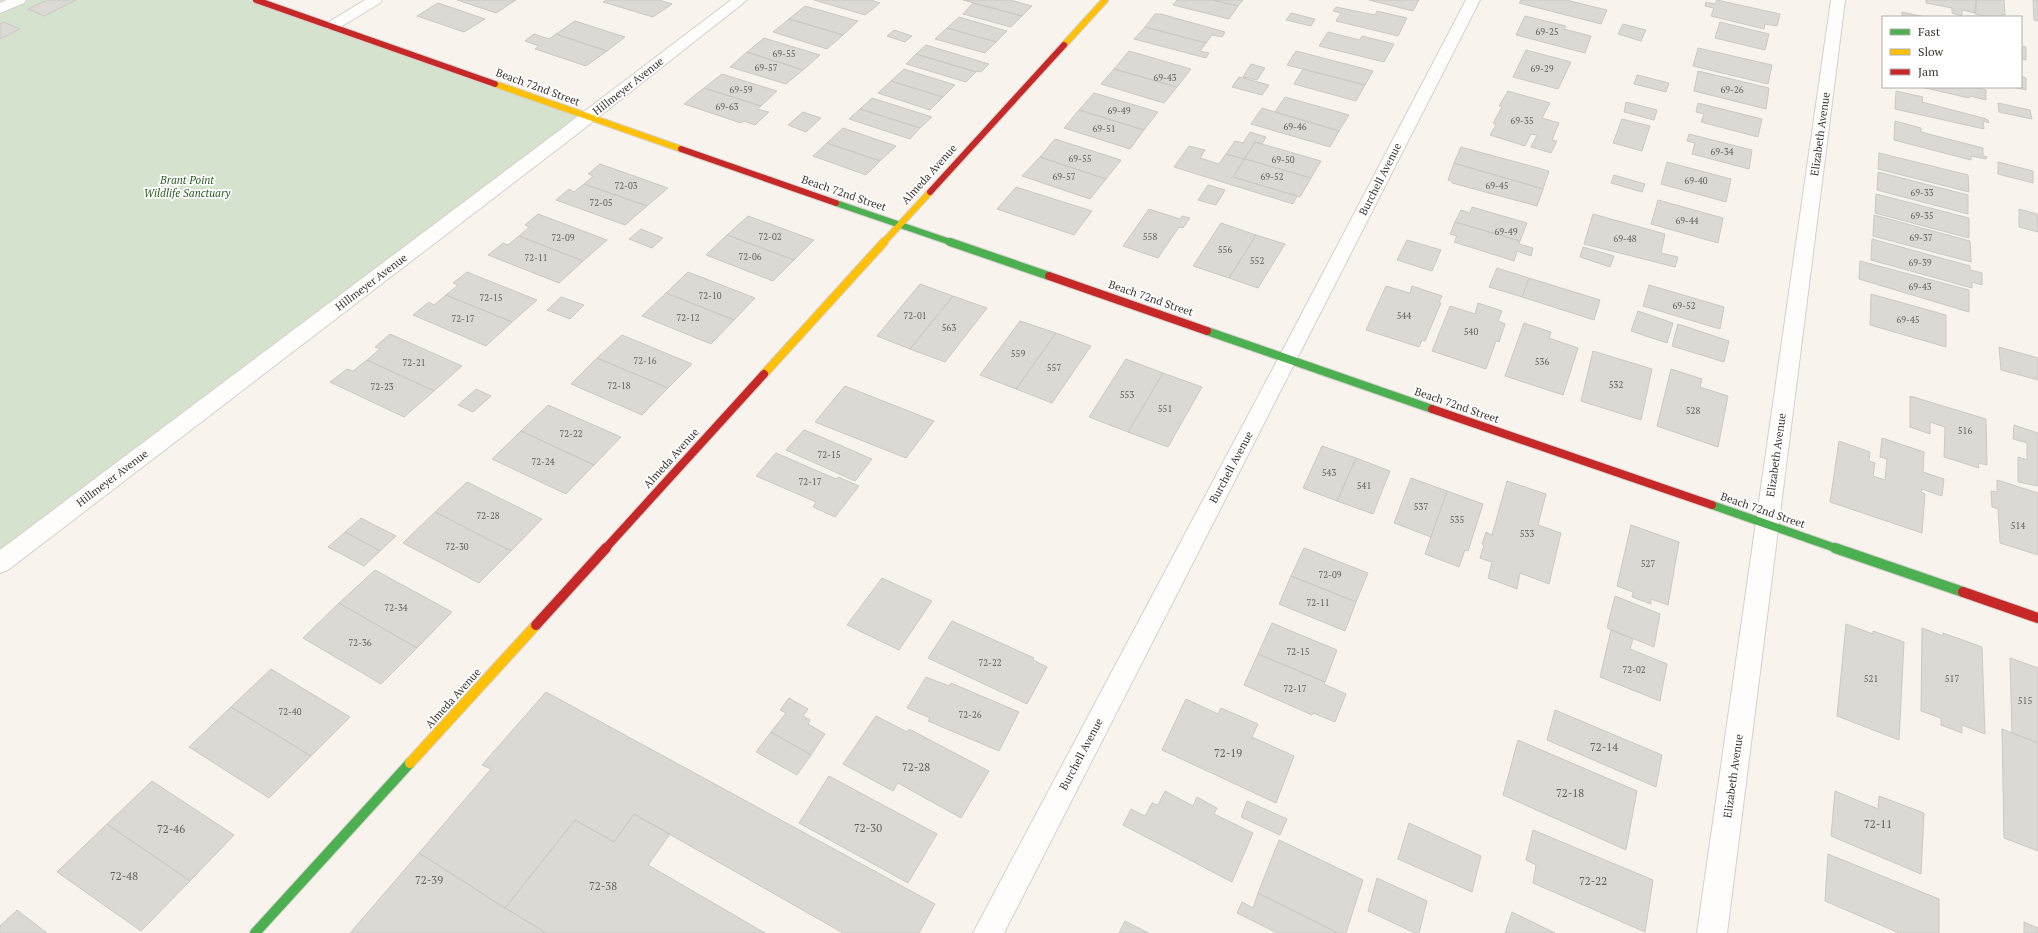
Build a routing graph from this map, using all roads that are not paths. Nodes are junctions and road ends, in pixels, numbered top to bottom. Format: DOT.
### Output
graph roads {
  1 [pos="19,0"];
  2 [pos="256,0"];
  3 [pos="375,0"];
  4 [pos="740,0"];
  5 [pos="1105,0"];
  6 [pos="1473,0"];
  7 [pos="1838,0"];
  8 [pos="0,9"];
  9 [pos="332,26"];
  10 [pos="588,117"];
  11 [pos="900,224"];
  12 [pos="1288,359"];
  13 [pos="1767,524"];
  14 [pos="0,563"];
  15 [pos="2038,618"];
  16 [pos="255,933"];
  17 [pos="988,933"];
  18 [pos="1712,933"];
  1 -- 8 [label="street"];
  2 -- 9 [label="street, Beach 72nd Street"];
  3 -- 9 [label="street"];
  4 -- 10 [label="street, Hillmeyer Avenue"];
  5 -- 11 [label="street, Almeda Avenue"];
  6 -- 12 [label="street, Burchell Avenue"];
  7 -- 13 [label="street, Elizabeth Avenue"];
  9 -- 10 [label="street, Beach 72nd Street"];
  10 -- 11 [label="street, Beach 72nd Street"];
  10 -- 14 [label="street, Hillmeyer Avenue"];
  11 -- 12 [label="street, Beach 72nd Street"];
  11 -- 16 [label="street, Almeda Avenue"];
  12 -- 13 [label="street, Beach 72nd Street"];
  12 -- 17 [label="street, Burchell Avenue"];
  13 -- 15 [label="street, Beach 72nd Street"];
  13 -- 18 [label="street, Elizabeth Avenue"];
}
